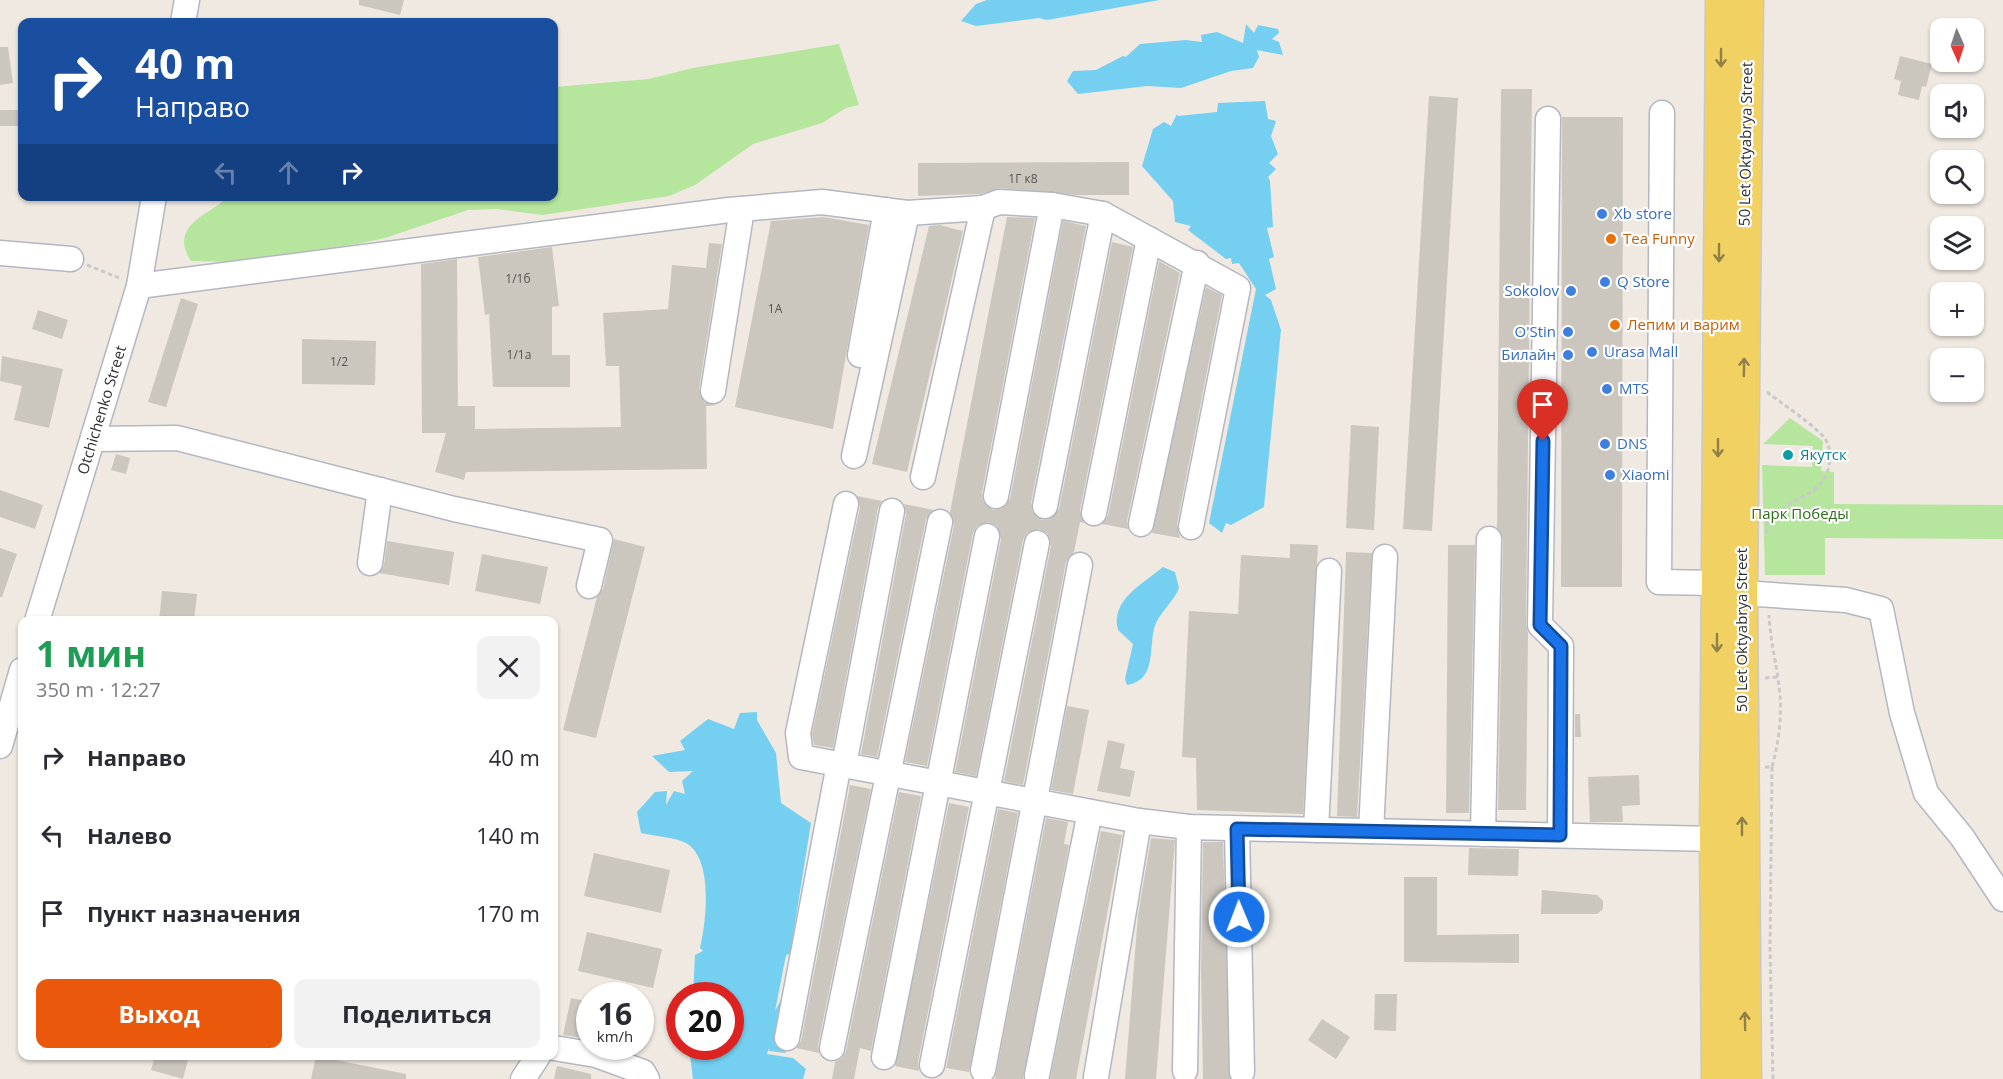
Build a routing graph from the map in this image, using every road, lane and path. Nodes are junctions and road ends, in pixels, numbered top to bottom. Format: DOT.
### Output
graph roads {
  1 [pos="188,0"];
  2 [pos="1721,0"];
  3 [pos="1748,0"];
  4 [pos="184,18"];
  5 [pos="1662,113"];
  6 [pos="1548,119"];
  7 [pos="153,201"];
  8 [pos="1052,205"];
  9 [pos="983,208"];
  10 [pos="742,209"];
  11 [pos="897,212"];
  12 [pos="1103,214"];
  13 [pos="1149,239"];
  14 [pos="0,253"];
  15 [pos="71,258"];
  16 [pos="1197,263"];
  17 [pos="139,286"];
  18 [pos="1759,385"];
  19 [pos="713,391"];
  20 [pos="848,425"];
  21 [pos="93,439"];
  22 [pos="854,456"];
  23 [pos="923,477"];
  24 [pos="380,490"];
  25 [pos="996,496"];
  26 [pos="846,504"];
  27 [pos="1045,506"];
  28 [pos="892,511"];
  29 [pos="1094,513"];
  30 [pos="1768,517"];
  31 [pos="940,522"];
  32 [pos="1141,524"];
  33 [pos="1191,527"];
  34 [pos="987,536"];
  35 [pos="1489,539"];
  36 [pos="1037,543"];
  37 [pos="1385,557"];
  38 [pos="370,563"];
  39 [pos="1080,565"];
  40 [pos="1329,571"];
  41 [pos="588,586"];
  42 [pos="1729,588"];
  43 [pos="39,616"];
  44 [pos="18,683"];
  45 [pos="0,746"];
  46 [pos="842,765"];
  47 [pos="1772,767"];
  48 [pos="890,774"];
  49 [pos="940,783"];
  50 [pos="987,792"];
  51 [pos="1034,801"];
  52 [pos="1090,812"];
  53 [pos="1139,821"];
  54 [pos="1190,827"];
  55 [pos="1237,829"];
  56 [pos="1316,830"];
  57 [pos="1371,831"];
  58 [pos="1483,834"];
  59 [pos="1560,835"];
  60 [pos="1715,838"];
  61 [pos="2003,898"];
  62 [pos="787,1038"];
  63 [pos="832,1048"];
  64 [pos="558,1049"];
  65 [pos="884,1058"];
  66 [pos="535,1060"];
  67 [pos="932,1065"];
  68 [pos="983,1070"];
  69 [pos="1185,1071"];
  70 [pos="1242,1072"];
  71 [pos="1037,1075"];
  72 [pos="1096,1077"];
  73 [pos="523,1079"];
  74 [pos="647,1079"];
  75 [pos="1717,1079"];
  76 [pos="1746,1079"];
  77 [pos="1773,1079"];
  1 -- 4 [label="street"];
  2 -- 42 [label="main road, 50 Let Oktyabrya Street, one-way"];
  42 -- 3 [label="main road, 50 Let Oktyabrya Street, one-way"];
  5 -- 42 [label="street"];
  6 -- 59 [label="street"];
  7 -- 17 [label="street, Otchichenko Street"];
  8 -- 9 [label="street"];
  8 -- 12 [label="street"];
  8 -- 25 [label="street"];
  9 -- 11 [label="street"];
  9 -- 23 [label="street"];
  10 -- 11 [label="street"];
  10 -- 17 [label="street"];
  10 -- 19 [label="street"];
  11 -- 20 [label="street"];
  11 -- 22 [label="street"];
  12 -- 13 [label="street"];
  12 -- 27 [label="street"];
  13 -- 16 [label="street"];
  13 -- 29 [label="street"];
  14 -- 15 [label="street"];
  15 -- 17 [label="path"];
  16 -- 32 [label="street"];
  16 -- 33 [label="street"];
  17 -- 21 [label="street, Otchichenko Street"];
  18 -- 30 [label="path"];
  21 -- 24 [label="street"];
  21 -- 43 [label="street, Otchichenko Street"];
  24 -- 38 [label="street"];
  24 -- 41 [label="street"];
  26 -- 46 [label="street"];
  28 -- 46 [label="street"];
  31 -- 48 [label="street"];
  34 -- 49 [label="street"];
  35 -- 58 [label="street"];
  36 -- 50 [label="street"];
  37 -- 57 [label="street"];
  39 -- 51 [label="street"];
  40 -- 56 [label="street"];
  42 -- 60 [label="main road, 50 Let Oktyabrya Street, one-way"];
  42 -- 61 [label="street"];
  76 -- 42 [label="main road, 50 Let Oktyabrya Street, one-way"];
  44 -- 45 [label="street"];
  46 -- 48 [label="street"];
  46 -- 62 [label="street"];
  47 -- 77 [label="path"];
  48 -- 49 [label="street"];
  48 -- 63 [label="street"];
  49 -- 50 [label="street"];
  49 -- 65 [label="street"];
  50 -- 51 [label="street"];
  50 -- 67 [label="street"];
  51 -- 52 [label="street"];
  51 -- 68 [label="street"];
  52 -- 53 [label="street"];
  52 -- 71 [label="street"];
  53 -- 54 [label="street"];
  53 -- 72 [label="street"];
  54 -- 55 [label="street"];
  54 -- 69 [label="street"];
  55 -- 56 [label="street"];
  55 -- 70 [label="street"];
  56 -- 57 [label="street"];
  57 -- 58 [label="street"];
  58 -- 59 [label="street"];
  59 -- 60 [label="street"];
  60 -- 75 [label="main road, 50 Let Oktyabrya Street"];
  64 -- 74 [label="street"];
  66 -- 73 [label="street"];
}
